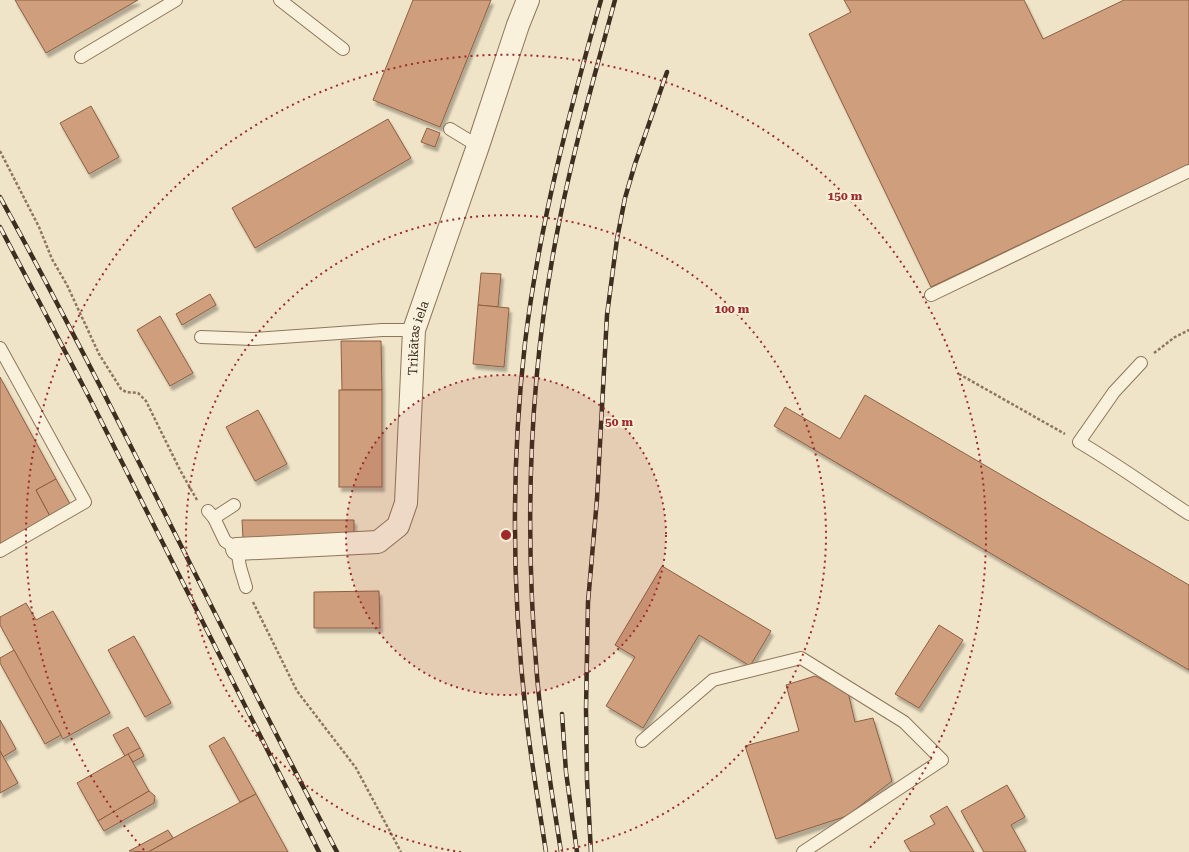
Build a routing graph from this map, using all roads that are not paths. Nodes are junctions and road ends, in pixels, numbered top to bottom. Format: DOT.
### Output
graph roads {
  1 [pos="176,0"];
  2 [pos="280,0"];
  3 [pos="528,0"];
  4 [pos="343,49"];
  5 [pos="81,57"];
  6 [pos="450,129"];
  7 [pos="478,146"];
  8 [pos="1189,171"];
  9 [pos="931,295"];
  10 [pos="414,330"];
  11 [pos="201,337"];
  12 [pos="0,348"];
  13 [pos="1141,363"];
  14 [pos="234,505"];
  15 [pos="1189,514"];
  16 [pos="237,549"];
  17 [pos="0,551"];
  18 [pos="246,587"];
  19 [pos="642,741"];
  20 [pos="803,852"];
  1 -- 5 [label="lane"];
  2 -- 4 [label="lane"];
  3 -- 7 [label="street, Trikātas iela"];
  6 -- 7 [label="lane"];
  7 -- 10 [label="street, Trikātas iela"];
  8 -- 9 [label="lane"];
  10 -- 11 [label="lane"];
  10 -- 16 [label="street, Trikātas iela"];
  12 -- 17 [label="lane"];
  13 -- 15 [label="lane"];
  14 -- 16 [label="lane"];
  16 -- 18 [label="lane"];
  19 -- 20 [label="lane"];
}
